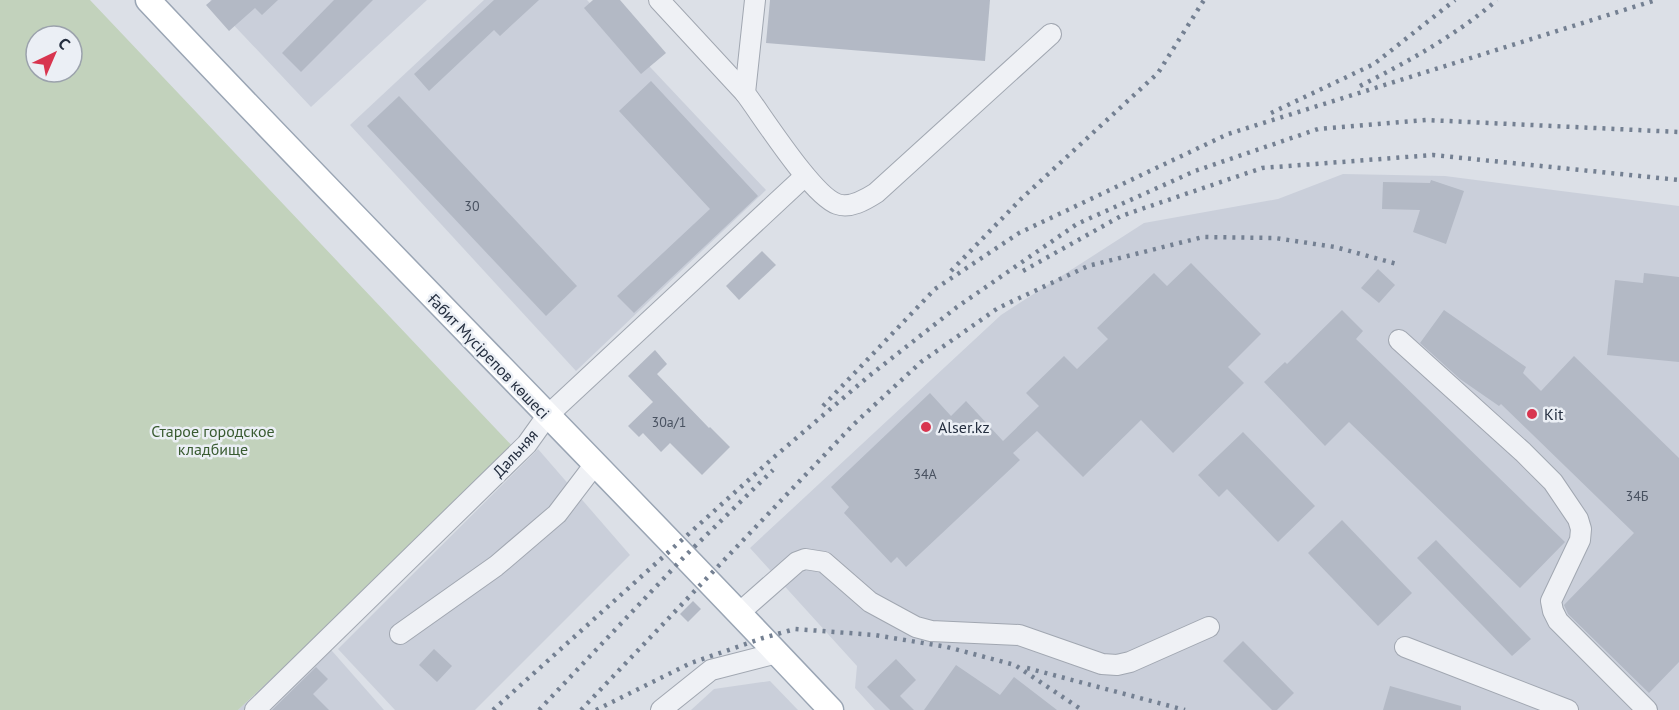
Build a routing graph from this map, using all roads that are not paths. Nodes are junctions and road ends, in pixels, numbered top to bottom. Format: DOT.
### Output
graph roads {
  1 [pos="148,0"];
  2 [pos="659,0"];
  3 [pos="755,0"];
  4 [pos="1051,34"];
  5 [pos="745,93"];
  6 [pos="805,176"];
  7 [pos="1399,340"];
  8 [pos="547,416"];
  9 [pos="595,464"];
  10 [pos="739,613"];
  11 [pos="1209,627"];
  12 [pos="400,634"];
  13 [pos="1405,647"];
  14 [pos="777,652"];
  15 [pos="255,710"];
  16 [pos="661,710"];
  17 [pos="831,710"];
  18 [pos="1568,710"];
  19 [pos="1647,710"];
  1 -- 8 [label="main road, Ғабит Мүсірепов көшесі"];
  2 -- 5 [label="lane"];
  3 -- 5 [label="lane"];
  4 -- 6 [label="lane"];
  5 -- 6 [label="lane"];
  6 -- 8 [label="lane, Дальняя"];
  7 -- 19 [label="lane"];
  8 -- 9 [label="main road, Ғабит Мүсірепов көшесі"];
  8 -- 15 [label="lane, Дальняя"];
  9 -- 10 [label="main road, Ғабит Мүсірепов көшесі"];
  9 -- 12 [label="lane"];
  10 -- 11 [label="lane"];
  10 -- 14 [label="main road, Ғабит Мүсірепов көшесі"];
  13 -- 18 [label="lane"];
  14 -- 16 [label="lane"];
  14 -- 17 [label="main road, Ғабит Мүсірепов көшесі"];
}
